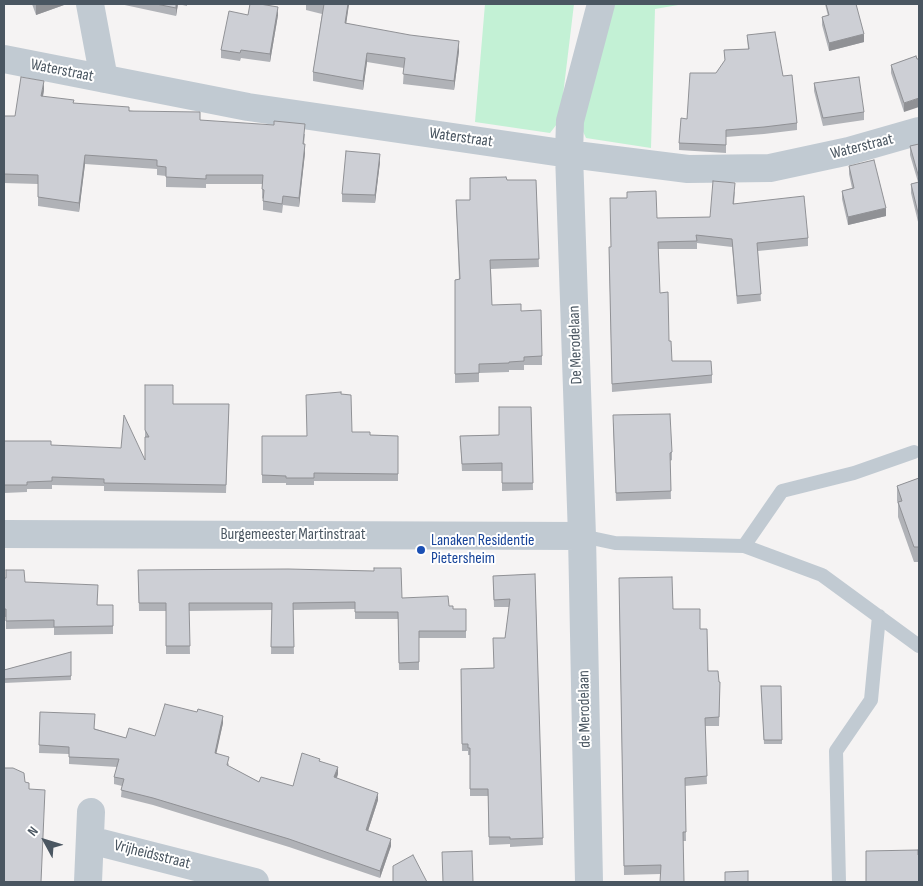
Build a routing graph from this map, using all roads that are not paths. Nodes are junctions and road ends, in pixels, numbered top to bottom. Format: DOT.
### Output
graph roads {
  1 [pos="90,4"];
  2 [pos="601,4"];
  3 [pos="4,59"];
  4 [pos="104,79"];
  5 [pos="919,131"];
  6 [pos="569,154"];
  7 [pos="914,452"];
  8 [pos="4,534"];
  9 [pos="582,536"];
  10 [pos="744,546"];
  11 [pos="879,616"];
  12 [pos="919,646"];
  13 [pos="91,812"];
  14 [pos="90,840"];
  15 [pos="246,881"];
  16 [pos="88,882"];
  17 [pos="589,882"];
  18 [pos="839,882"];
  1 -- 4 [label="street"];
  2 -- 6 [label="street, De Merodelaan"];
  3 -- 4 [label="street, Waterstraat"];
  4 -- 6 [label="street, Waterstraat"];
  5 -- 6 [label="street, Waterstraat"];
  6 -- 9 [label="street, De Merodelaan"];
  7 -- 10 [label="lane"];
  8 -- 9 [label="street, Burgemeester Martinstraat"];
  9 -- 10 [label="lane"];
  9 -- 17 [label="street, de Merodelaan"];
  10 -- 11 [label="lane"];
  11 -- 12 [label="lane"];
  11 -- 18 [label="lane"];
  13 -- 14 [label="street, Vrijheidsstraat"];
  14 -- 15 [label="street, Vrijheidsstraat"];
  14 -- 16 [label="street, Vrijheidsstraat"];
}
